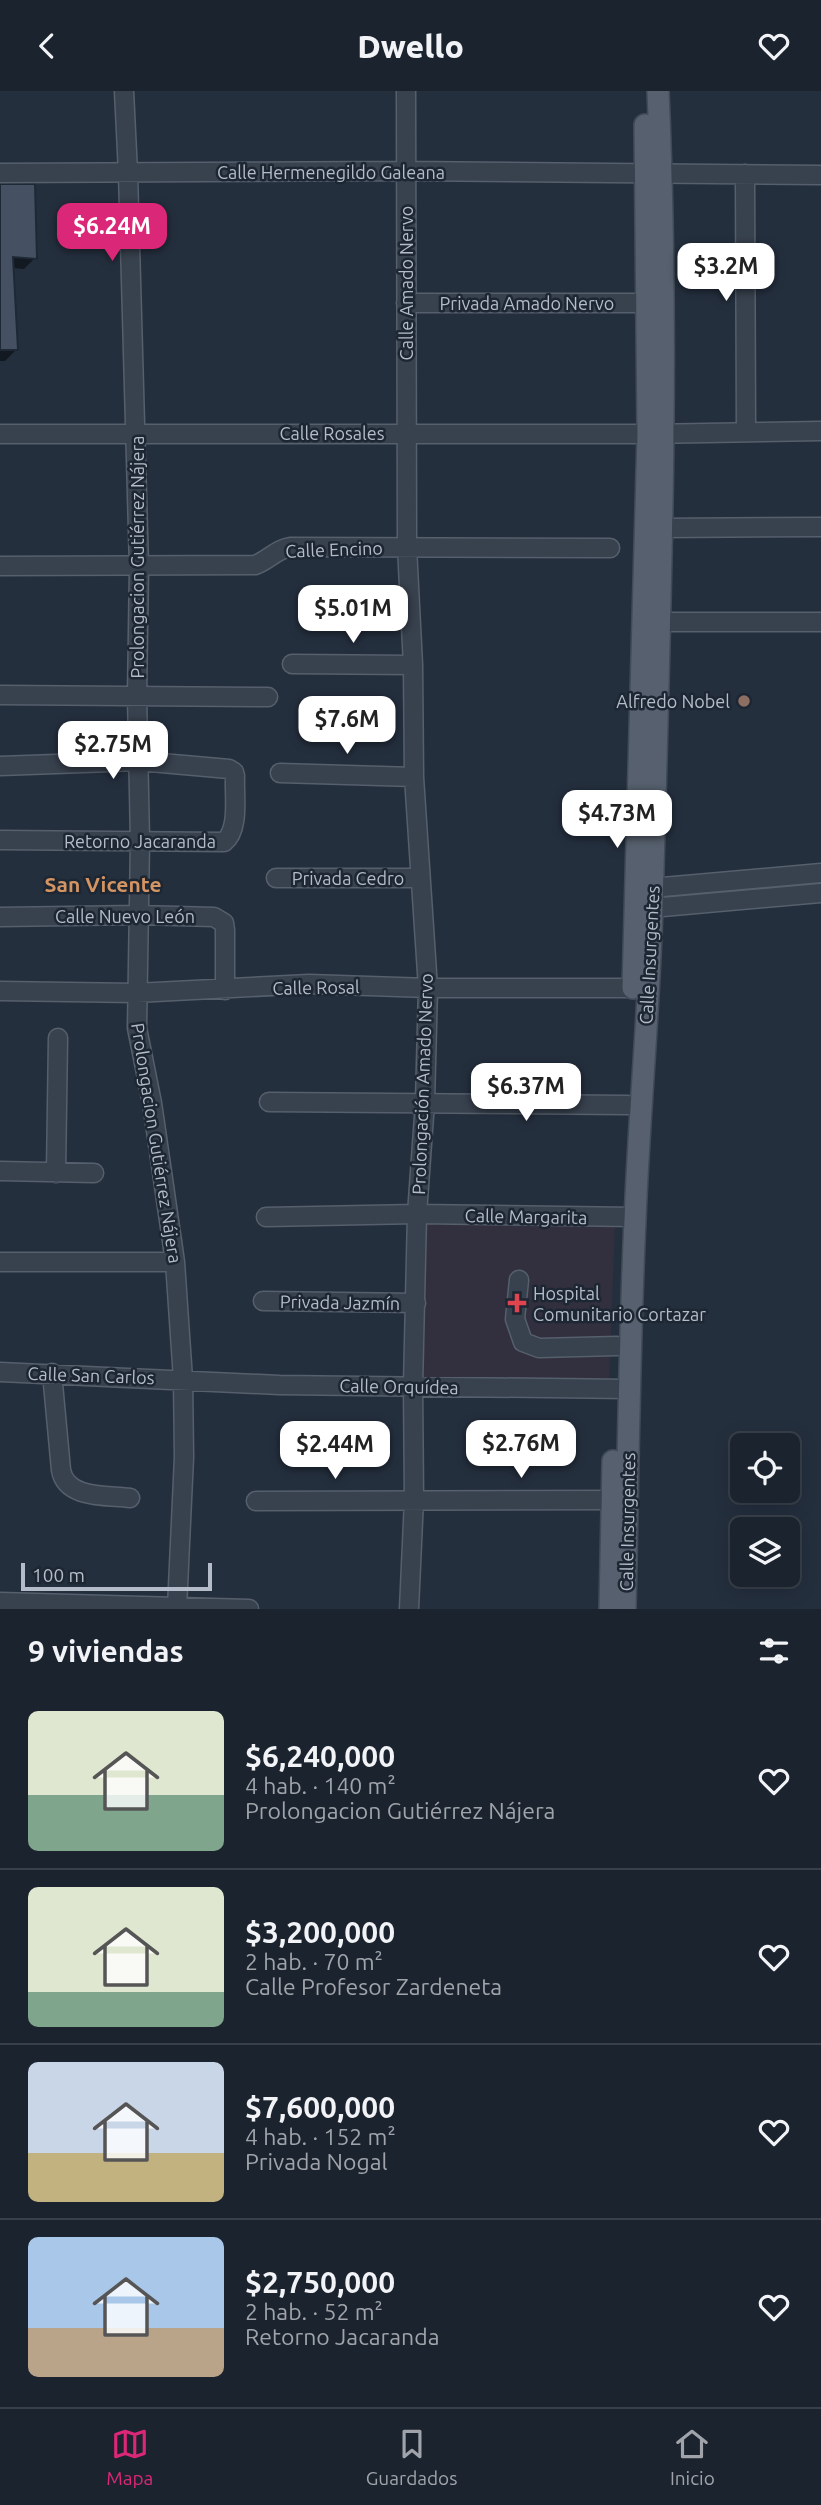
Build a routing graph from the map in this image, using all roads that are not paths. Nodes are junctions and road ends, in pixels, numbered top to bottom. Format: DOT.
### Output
graph roads {
  1 [pos="124,91"];
  2 [pos="406,91"];
  3 [pos="644,91"];
  4 [pos="658,91"];
  5 [pos="406,171"];
  6 [pos="0,173"];
  7 [pos="128,173"];
  8 [pos="654,173"];
  9 [pos="745,174"];
  10 [pos="821,175"];
  11 [pos="406,303"];
  12 [pos="648,303"];
  13 [pos="821,431"];
  14 [pos="746,432"];
  15 [pos="407,433"];
  16 [pos="656,433"];
  17 [pos="0,434"];
  18 [pos="136,434"];
  19 [pos="821,527"];
  20 [pos="661,528"];
  21 [pos="407,547"];
  22 [pos="610,548"];
  23 [pos="0,566"];
  24 [pos="139,567"];
  25 [pos="660,622"];
  26 [pos="821,622"];
  27 [pos="292,664"];
  28 [pos="413,665"];
  29 [pos="0,695"];
  30 [pos="137,696"];
  31 [pos="268,697"];
  32 [pos="139,761"];
  33 [pos="0,766"];
  34 [pos="280,773"];
  35 [pos="414,777"];
  36 [pos="0,840"];
  37 [pos="140,841"];
  38 [pos="821,873"];
  39 [pos="276,877"];
  40 [pos="420,878"];
  41 [pos="821,893"];
  42 [pos="644,899"];
  43 [pos="139,915"];
  44 [pos="0,917"];
  45 [pos="428,988"];
  46 [pos="640,988"];
  47 [pos="225,990"];
  48 [pos="0,991"];
  49 [pos="136,993"];
  50 [pos="58,1038"];
  51 [pos="269,1102"];
  52 [pos="425,1102"];
  53 [pos="628,1105"];
  54 [pos="0,1171"];
  55 [pos="56,1173"];
  56 [pos="94,1173"];
  57 [pos="417,1214"];
  58 [pos="266,1217"];
  59 [pos="629,1217"];
  60 [pos="0,1262"];
  61 [pos="176,1262"];
  62 [pos="519,1280"];
  63 [pos="263,1301"];
  64 [pos="416,1303"];
  65 [pos="617,1346"];
  66 [pos="0,1372"];
  67 [pos="52,1373"];
  68 [pos="183,1379"];
  69 [pos="413,1386"];
  70 [pos="622,1389"];
  71 [pos="130,1498"];
  72 [pos="414,1499"];
  73 [pos="620,1500"];
  74 [pos="257,1501"];
  75 [pos="0,1602"];
  76 [pos="177,1608"];
  77 [pos="249,1609"];
  78 [pos="409,1609"];
  79 [pos="610,1609"];
  80 [pos="625,1609"];
  1 -- 7 [label="street, Prolongacion Gutiérrez Nájera"];
  2 -- 5 [label="street, Calle Amado Nervo"];
  3 -- 8 [label="main road, Calle Insurgentes"];
  4 -- 8 [label="main road, Calle Insurgentes"];
  5 -- 7 [label="street, Calle Hermenegildo Galeana"];
  5 -- 8 [label="street, Calle Hermenegildo Galeana"];
  5 -- 11 [label="street, Calle Amado Nervo"];
  6 -- 7 [label="street, Calle Hermenegildo Galeana"];
  7 -- 18 [label="street, Prolongacion Gutiérrez Nájera"];
  8 -- 9 [label="street, Calle Hermenegildo Galeana"];
  8 -- 12 [label="main road, Calle Insurgentes"];
  8 -- 16 [label="main road, Calle Insurgentes"];
  9 -- 10 [label="street, Calle Hermenegildo Galeana"];
  9 -- 14 [label="street"];
  11 -- 12 [label="street, Privada Amado Nervo"];
  11 -- 15 [label="street, Calle Amado Nervo"];
  12 -- 16 [label="main road, Calle Insurgentes"];
  13 -- 14 [label="street, Calle Rosales"];
  14 -- 16 [label="street, Calle Rosales"];
  15 -- 16 [label="street, Calle Rosales"];
  15 -- 18 [label="street, Calle Rosales"];
  15 -- 21 [label="street, Prolongación Amado Nervo"];
  16 -- 20 [label="main road, Calle Insurgentes"];
  16 -- 42 [label="main road, Calle Insurgentes"];
  17 -- 18 [label="street, Calle Rosales"];
  18 -- 24 [label="street, Prolongacion Gutiérrez Nájera"];
  19 -- 20 [label="street"];
  20 -- 25 [label="main road, Calle Insurgentes"];
  21 -- 22 [label="street, Calle Encino"];
  21 -- 24 [label="street, Calle Encino"];
  21 -- 28 [label="street, Prolongación Amado Nervo"];
  23 -- 24 [label="street, Calle Encino"];
  24 -- 30 [label="street, Prolongacion Gutiérrez Nájera"];
  25 -- 26 [label="street"];
  25 -- 42 [label="main road, Calle Insurgentes"];
  27 -- 28 [label="street"];
  28 -- 35 [label="street, Prolongación Amado Nervo"];
  29 -- 30 [label="street"];
  30 -- 31 [label="street"];
  30 -- 32 [label="street, Prolongacion Gutiérrez Nájera"];
  32 -- 33 [label="street, Retorno Jacaranda"];
  32 -- 37 [label="street, Prolongacion Gutiérrez Nájera"];
  32 -- 37 [label="street, Retorno Jacaranda"];
  34 -- 35 [label="street"];
  35 -- 40 [label="street, Prolongación Amado Nervo"];
  36 -- 37 [label="street, Retorno Jacaranda"];
  37 -- 43 [label="street, Prolongacion Gutiérrez Nájera"];
  38 -- 42 [label="street"];
  39 -- 40 [label="street, Privada Cedro"];
  40 -- 45 [label="street, Prolongación Amado Nervo"];
  41 -- 42 [label="street"];
  42 -- 46 [label="main road, Calle Insurgentes"];
  43 -- 44 [label="street, Calle Nuevo León"];
  43 -- 47 [label="street, Calle Nuevo León"];
  43 -- 49 [label="street, Prolongacion Gutiérrez Nájera"];
  45 -- 46 [label="street, Calle Rosal"];
  45 -- 47 [label="street, Calle Rosal"];
  45 -- 52 [label="street, Prolongación Amado Nervo"];
  46 -- 53 [label="main road, Calle Insurgentes"];
  46 -- 59 [label="main road, Calle Insurgentes"];
  47 -- 49 [label="street, Calle Rosal"];
  48 -- 49 [label="street, Calle Rosal"];
  49 -- 61 [label="street, Prolongacion Gutiérrez Nájera"];
  50 -- 55 [label="street"];
  51 -- 52 [label="street"];
  52 -- 53 [label="street"];
  52 -- 57 [label="street, Prolongación Amado Nervo"];
  53 -- 59 [label="main road, Calle Insurgentes"];
  54 -- 55 [label="street"];
  55 -- 56 [label="street"];
  57 -- 58 [label="street, Calle Margarita"];
  57 -- 59 [label="street, Calle Margarita"];
  57 -- 64 [label="street, Prolongación Amado Nervo"];
  59 -- 65 [label="main road, Calle Insurgentes"];
  59 -- 70 [label="main road, Calle Insurgentes"];
  60 -- 61 [label="street"];
  61 -- 68 [label="street, Prolongacion Gutiérrez Nájera"];
  62 -- 65 [label="street"];
  63 -- 64 [label="street, Privada Jazmín"];
  64 -- 69 [label="street, Prolongación Amado Nervo"];
  65 -- 70 [label="main road, Calle Insurgentes"];
  66 -- 67 [label="street, Calle San Carlos"];
  67 -- 68 [label="street, Calle San Carlos"];
  67 -- 71 [label="street"];
  68 -- 69 [label="street, Calle Orquídea"];
  68 -- 76 [label="street, Prolongacion Gutiérrez Nájera"];
  69 -- 70 [label="street, Calle Orquídea"];
  69 -- 72 [label="street, Prolongación Amado Nervo"];
  70 -- 73 [label="main road, Calle Insurgentes"];
  72 -- 73 [label="street"];
  72 -- 74 [label="street"];
  72 -- 78 [label="street, Prolongación Amado Nervo"];
  73 -- 79 [label="main road, Calle Insurgentes"];
  73 -- 80 [label="main road, Calle Insurgentes"];
  75 -- 76 [label="street"];
  76 -- 77 [label="street"];
}
